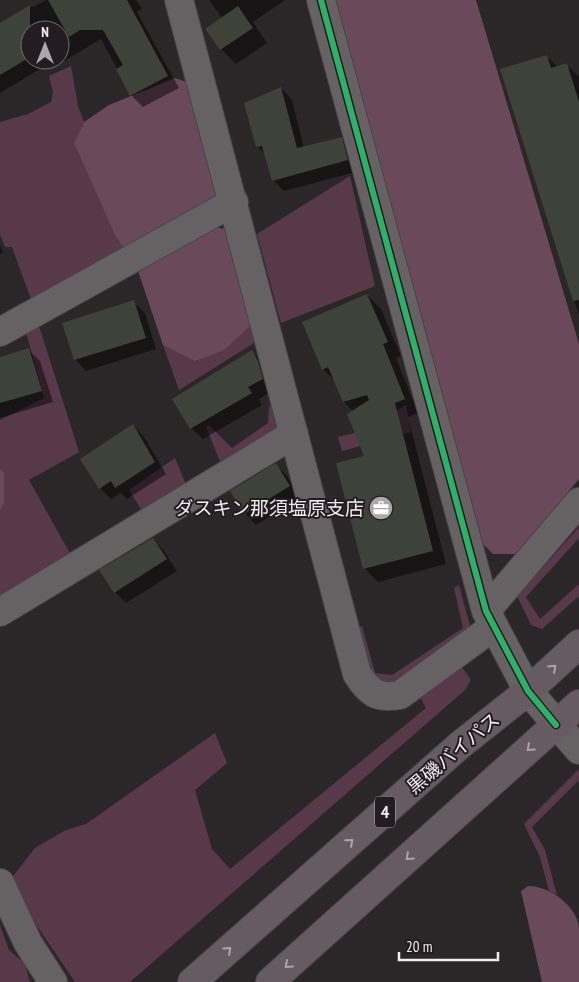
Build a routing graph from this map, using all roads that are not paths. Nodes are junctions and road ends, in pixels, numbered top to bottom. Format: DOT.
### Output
graph roads {
  1 [pos="179,0"];
  2 [pos="321,0"];
  3 [pos="234,202"];
  4 [pos="0,332"];
  5 [pos="294,434"];
  6 [pos="579,502"];
  7 [pos="0,612"];
  8 [pos="490,619"];
  9 [pos="579,644"];
  10 [pos="528,691"];
  11 [pos="579,704"];
  12 [pos="556,724"];
  13 [pos="579,750"];
  14 [pos="0,882"];
  15 [pos="52,982"];
  16 [pos="192,982"];
  17 [pos="270,982"];
  1 -- 3 [label="street"];
  2 -- 8 [label="street"];
  3 -- 4 [label="street"];
  3 -- 5 [label="street"];
  5 -- 7 [label="street"];
  5 -- 8 [label="street"];
  6 -- 8 [label="street"];
  8 -- 10 [label="street"];
  10 -- 9 [label="highway, 黒磯バイパス / 4, one-way"];
  10 -- 12 [label="street"];
  16 -- 10 [label="highway, 黒磯バイパス / 4, one-way"];
  11 -- 12 [label="highway"];
  12 -- 13 [label="street"];
  12 -- 17 [label="highway, one-way"];
  14 -- 15 [label="street"];
}
